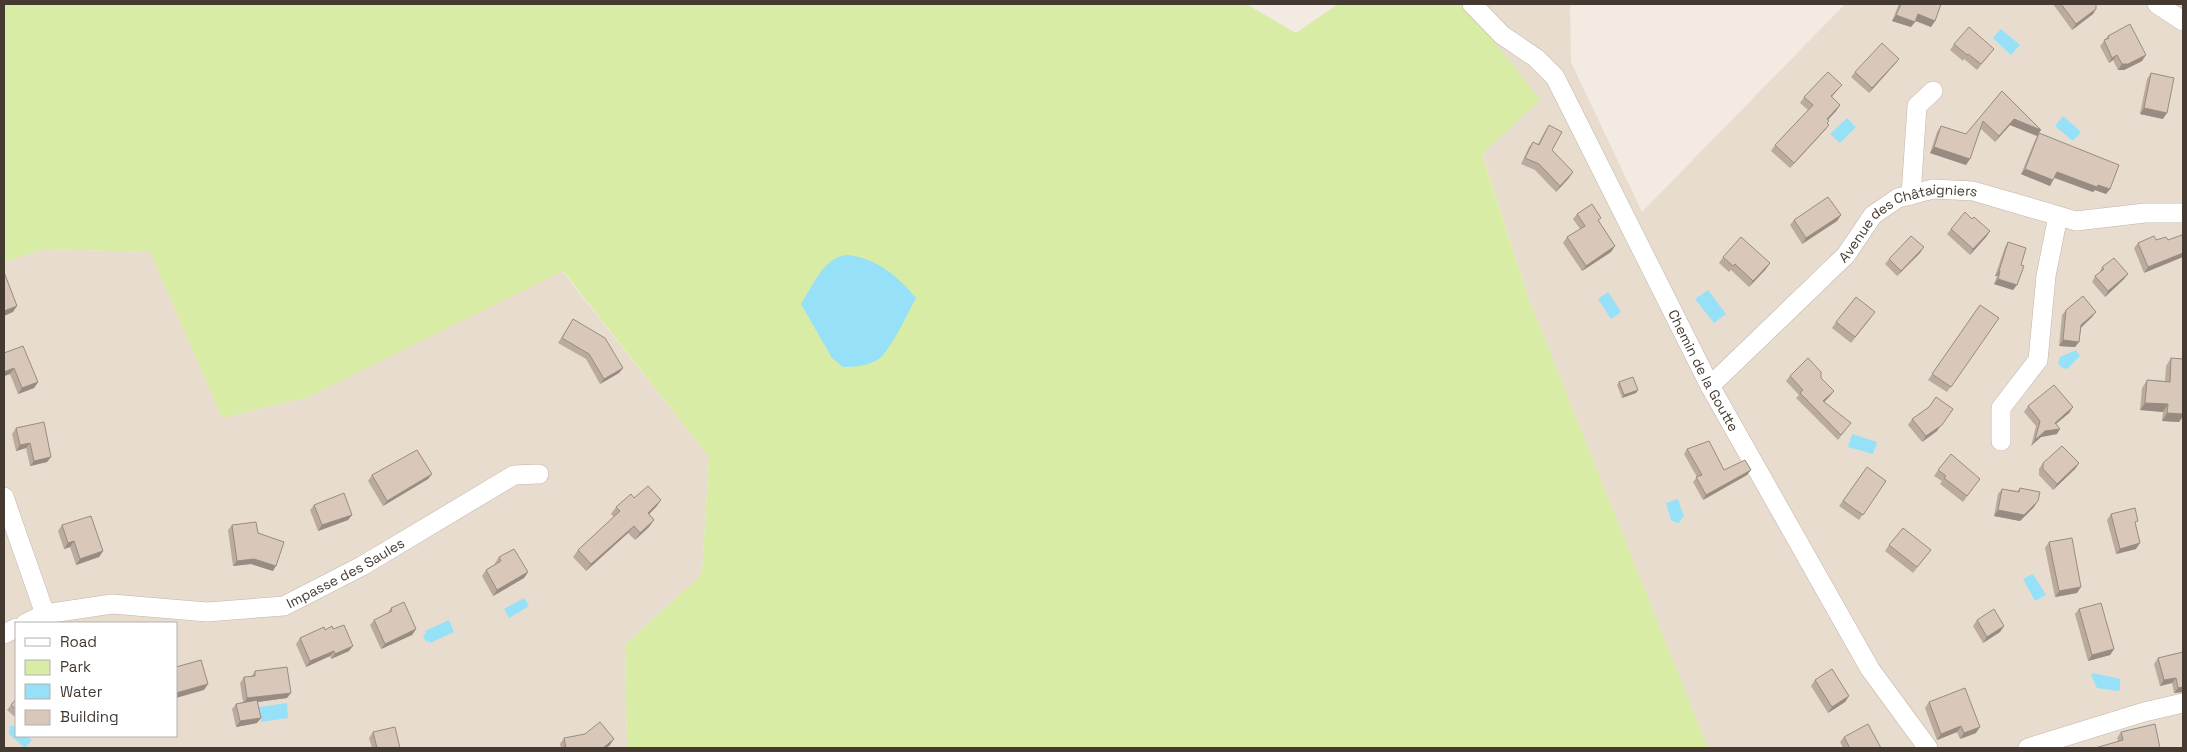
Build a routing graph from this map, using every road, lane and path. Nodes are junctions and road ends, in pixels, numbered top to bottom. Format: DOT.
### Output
graph roads {
  1 [pos="1472,4"];
  2 [pos="2157,4"];
  3 [pos="2183,22"];
  4 [pos="1933,91"];
  5 [pos="1911,195"];
  6 [pos="2183,213"];
  7 [pos="2058,216"];
  8 [pos="1710,386"];
  9 [pos="2001,441"];
  10 [pos="540,474"];
  11 [pos="4,497"];
  12 [pos="44,614"];
  13 [pos="28,622"];
  14 [pos="2183,703"];
  15 [pos="1928,748"];
  16 [pos="2028,748"];
  1 -- 8 [label="street, Chemin de la Goutte"];
  2 -- 3 [label="street"];
  4 -- 5 [label="street"];
  5 -- 7 [label="street, Avenue des Châtaigniers"];
  5 -- 8 [label="street, Avenue des Châtaigniers"];
  6 -- 7 [label="street, Avenue des Châtaigniers"];
  7 -- 9 [label="street"];
  8 -- 15 [label="street, Chemin de la Goutte"];
  10 -- 12 [label="street, Impasse des Saules"];
  11 -- 12 [label="street"];
  12 -- 13 [label="street, Impasse des Saules"];
  14 -- 16 [label="street"];
}
